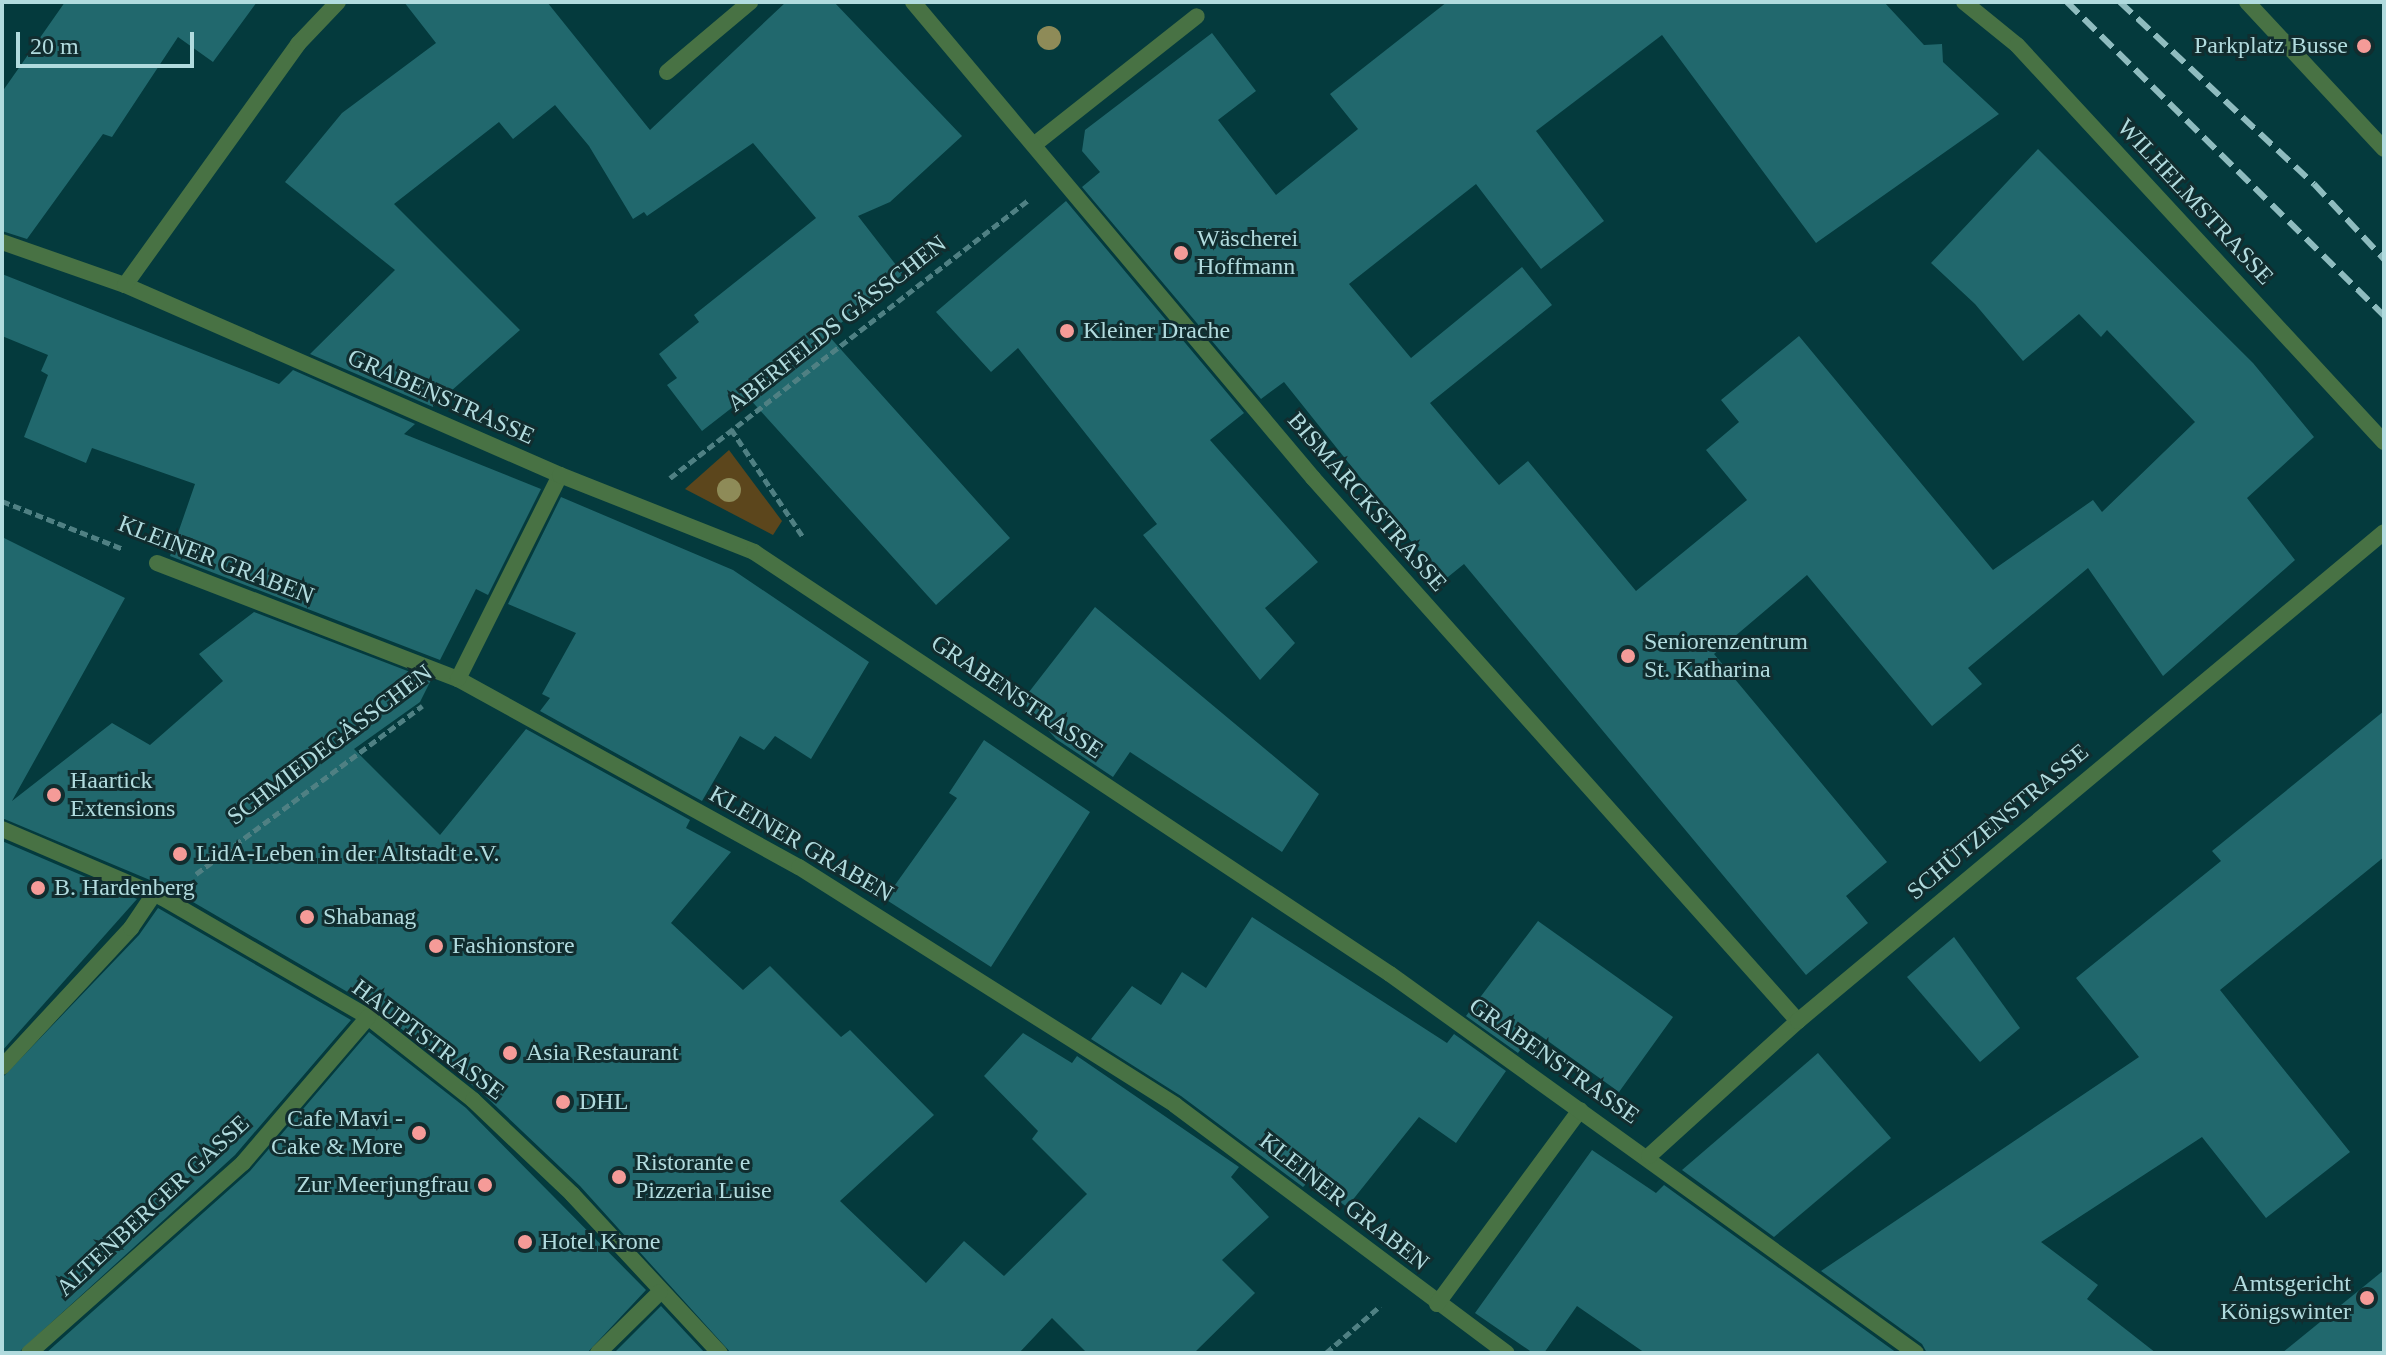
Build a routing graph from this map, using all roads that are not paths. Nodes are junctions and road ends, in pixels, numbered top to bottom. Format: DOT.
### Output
graph roads {
  1 [pos="338,2"];
  2 [pos="750,2"];
  3 [pos="913,2"];
  4 [pos="1964,2"];
  5 [pos="2247,2"];
  6 [pos="1197,16"];
  7 [pos="667,72"];
  8 [pos="1035,144"];
  9 [pos="2384,149"];
  10 [pos="2,242"];
  11 [pos="125,285"];
  12 [pos="2384,442"];
  13 [pos="560,475"];
  14 [pos="2384,532"];
  15 [pos="157,563"];
  16 [pos="458,679"];
  17 [pos="2,829"];
  18 [pos="158,896"];
  19 [pos="368,1017"];
  20 [pos="1798,1021"];
  21 [pos="2,1067"];
  22 [pos="1580,1110"];
  23 [pos="1649,1156"];
  24 [pos="660,1292"];
  25 [pos="1437,1304"];
  26 [pos="29,1353"];
  27 [pos="598,1353"];
  28 [pos="720,1353"];
  29 [pos="1507,1353"];
  30 [pos="1916,1353"];
  1 -- 11 [label="street"];
  2 -- 7 [label="street"];
  3 -- 8 [label="street, BISMARCKSTRASSE"];
  4 -- 12 [label="street, WILHELMSTRASSE"];
  5 -- 9 [label="street"];
  6 -- 8 [label="street"];
  8 -- 20 [label="street, BISMARCKSTRASSE"];
  10 -- 11 [label="street, GRABENSTRASSE"];
  11 -- 13 [label="street, GRABENSTRASSE"];
  13 -- 16 [label="street, SCHMIEDEGÄSSCHEN"];
  13 -- 22 [label="street, GRABENSTRASSE"];
  14 -- 20 [label="street, SCHÜTZENSTRASSE"];
  15 -- 16 [label="street, KLEINER GRABEN"];
  16 -- 25 [label="street, KLEINER GRABEN"];
  17 -- 18 [label="street, HAUPTSTRASSE"];
  18 -- 19 [label="street, HAUPTSTRASSE"];
  18 -- 21 [label="street"];
  19 -- 24 [label="street, HAUPTSTRASSE"];
  19 -- 26 [label="street, ALTENBERGER GASSE"];
  20 -- 23 [label="street, SCHÜTZENSTRASSE"];
  22 -- 23 [label="street, GRABENSTRASSE"];
  22 -- 25 [label="street"];
  23 -- 30 [label="street, GRABENSTRASSE"];
  24 -- 27 [label="street"];
  24 -- 28 [label="street, HAUPTSTRASSE"];
  25 -- 29 [label="street, KLEINER GRABEN"];
}
